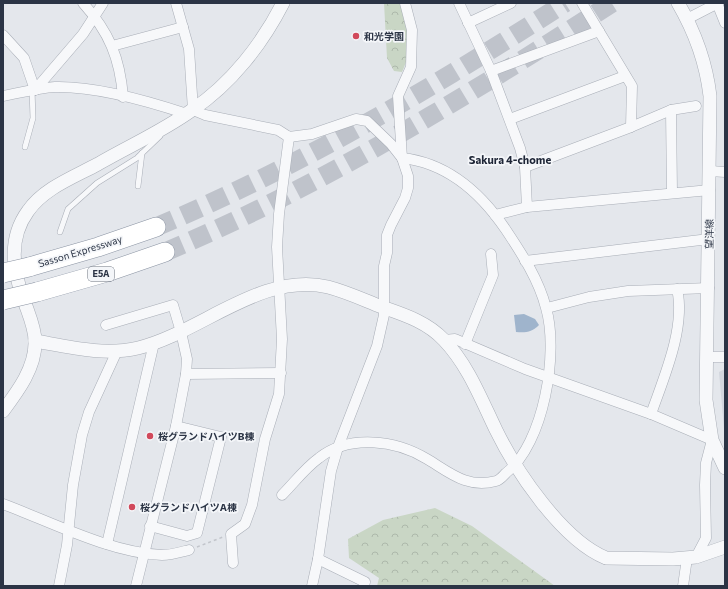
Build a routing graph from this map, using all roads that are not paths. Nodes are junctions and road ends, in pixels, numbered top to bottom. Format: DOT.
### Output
graph roads {
  1 [pos="83,3"];
  2 [pos="104,3"];
  3 [pos="283,3"];
  4 [pos="405,3"];
  5 [pos="459,3"];
  6 [pos="510,3"];
  7 [pos="582,3"];
  8 [pos="678,3"];
  9 [pos="717,3"];
  10 [pos="180,5"];
  11 [pos="96,17"];
  12 [pos="687,19"];
  13 [pos="468,23"];
  14 [pos="725,23"];
  15 [pos="183,27"];
  16 [pos="599,31"];
  17 [pos="3,35"];
  18 [pos="112,46"];
  19 [pos="491,71"];
  20 [pos="625,76"];
  21 [pos="33,90"];
  22 [pos="3,96"];
  23 [pos="123,97"];
  24 [pos="696,106"];
  25 [pos="671,110"];
  26 [pos="190,112"];
  27 [pos="510,119"];
  28 [pos="631,127"];
  29 [pos="161,128"];
  30 [pos="289,137"];
  31 [pos="25,147"];
  32 [pos="142,153"];
  33 [pos="402,158"];
  34 [pos="525,167"];
  35 [pos="710,171"];
  36 [pos="725,172"];
  37 [pos="138,186"];
  38 [pos="710,190"];
  39 [pos="672,193"];
  40 [pos="527,208"];
  41 [pos="495,215"];
  42 [pos="156,227"];
  43 [pos="60,232"];
  44 [pos="709,238"];
  45 [pos="9,251"];
  46 [pos="165,252"];
  47 [pos="491,254"];
  48 [pos="525,261"];
  49 [pos="3,273"];
  50 [pos="278,288"];
  51 [pos="709,288"];
  52 [pos="676,289"];
  53 [pos="3,300"];
  54 [pos="384,307"];
  55 [pos="547,308"];
  56 [pos="106,325"];
  57 [pos="181,332"];
  58 [pos="444,340"];
  59 [pos="35,341"];
  60 [pos="154,343"];
  61 [pos="465,344"];
  62 [pos="116,351"];
  63 [pos="708,357"];
  64 [pos="725,357"];
  65 [pos="281,373"];
  66 [pos="186,374"];
  67 [pos="549,376"];
  68 [pos="3,411"];
  69 [pos="651,414"];
  70 [pos="176,426"];
  71 [pos="712,440"];
  72 [pos="338,448"];
  73 [pos="515,466"];
  74 [pos="725,468"];
  75 [pos="282,495"];
  76 [pos="3,504"];
  77 [pos="150,526"];
  78 [pos="69,529"];
  79 [pos="107,544"];
  80 [pos="725,547"];
  81 [pos="189,550"];
  82 [pos="144,553"];
  83 [pos="692,558"];
  84 [pos="318,559"];
  85 [pos="233,563"];
  86 [pos="59,586"];
  87 [pos="136,586"];
  88 [pos="311,586"];
  89 [pos="364,586"];
  90 [pos="683,586"];
  1 -- 11 [label="street"];
  2 -- 11 [label="street"];
  3 -- 26 [label="street"];
  4 -- 33 [label="street"];
  5 -- 13 [label="street"];
  6 -- 13 [label="street"];
  7 -- 16 [label="street"];
  8 -- 12 [label="street, 望洋線"];
  9 -- 12 [label="street"];
  9 -- 14 [label="street"];
  10 -- 15 [label="street"];
  11 -- 18 [label="street"];
  11 -- 21 [label="street"];
  12 -- 35 [label="street, 望洋線"];
  13 -- 19 [label="street"];
  15 -- 18 [label="street"];
  15 -- 26 [label="street"];
  16 -- 19 [label="street"];
  16 -- 20 [label="street"];
  17 -- 21 [label="street"];
  18 -- 23 [label="street"];
  19 -- 27 [label="street"];
  20 -- 27 [label="street"];
  20 -- 28 [label="street"];
  21 -- 22 [label="street"];
  21 -- 23 [label="street"];
  21 -- 31 [label="lane"];
  23 -- 26 [label="street"];
  24 -- 25 [label="street"];
  25 -- 28 [label="street"];
  25 -- 39 [label="street"];
  26 -- 29 [label="street"];
  26 -- 30 [label="street"];
  27 -- 34 [label="street"];
  28 -- 34 [label="street"];
  29 -- 32 [label="lane"];
  29 -- 45 [label="street"];
  30 -- 33 [label="street"];
  30 -- 50 [label="street"];
  32 -- 37 [label="lane"];
  32 -- 43 [label="lane"];
  33 -- 41 [label="street"];
  33 -- 54 [label="street"];
  34 -- 40 [label="street"];
  35 -- 36 [label="street"];
  35 -- 38 [label="street, 望洋線"];
  38 -- 39 [label="street"];
  38 -- 44 [label="street, 望洋線"];
  39 -- 40 [label="street"];
  40 -- 41 [label="street"];
  41 -- 48 [label="street"];
  42 -- 49 [label="highway, Sasson Expressway, bridge"];
  44 -- 48 [label="street"];
  44 -- 51 [label="street, 望洋線"];
  45 -- 59 [label="street"];
  46 -- 53 [label="highway, E5A, bridge"];
  47 -- 61 [label="street"];
  48 -- 55 [label="street"];
  50 -- 54 [label="street"];
  50 -- 57 [label="street"];
  50 -- 65 [label="street"];
  51 -- 52 [label="street"];
  51 -- 63 [label="street, 望洋線"];
  52 -- 55 [label="street"];
  52 -- 69 [label="street"];
  54 -- 58 [label="street"];
  54 -- 72 [label="street"];
  55 -- 67 [label="street"];
  56 -- 57 [label="street"];
  57 -- 60 [label="street"];
  57 -- 66 [label="street"];
  58 -- 61 [label="street"];
  58 -- 73 [label="street"];
  59 -- 62 [label="street"];
  59 -- 68 [label="street"];
  60 -- 62 [label="street"];
  60 -- 79 [label="street"];
  61 -- 67 [label="street"];
  62 -- 78 [label="street"];
  63 -- 64 [label="street"];
  63 -- 71 [label="street, 望洋線"];
  65 -- 66 [label="street"];
  65 -- 85 [label="street"];
  66 -- 70 [label="street"];
  67 -- 69 [label="street"];
  67 -- 73 [label="street"];
  69 -- 71 [label="street"];
  70 -- 77 [label="street"];
  70 -- 77 [label="street"];
  71 -- 74 [label="street, 望洋線"];
  71 -- 83 [label="street"];
  72 -- 73 [label="street"];
  72 -- 75 [label="street"];
  72 -- 84 [label="street"];
  73 -- 83 [label="street"];
  76 -- 78 [label="street"];
  77 -- 82 [label="street"];
  78 -- 79 [label="street"];
  78 -- 86 [label="street"];
  79 -- 82 [label="street"];
  80 -- 83 [label="street"];
  81 -- 82 [label="street"];
  82 -- 87 [label="street"];
  83 -- 90 [label="street"];
  84 -- 88 [label="street"];
  84 -- 89 [label="street"];
}
